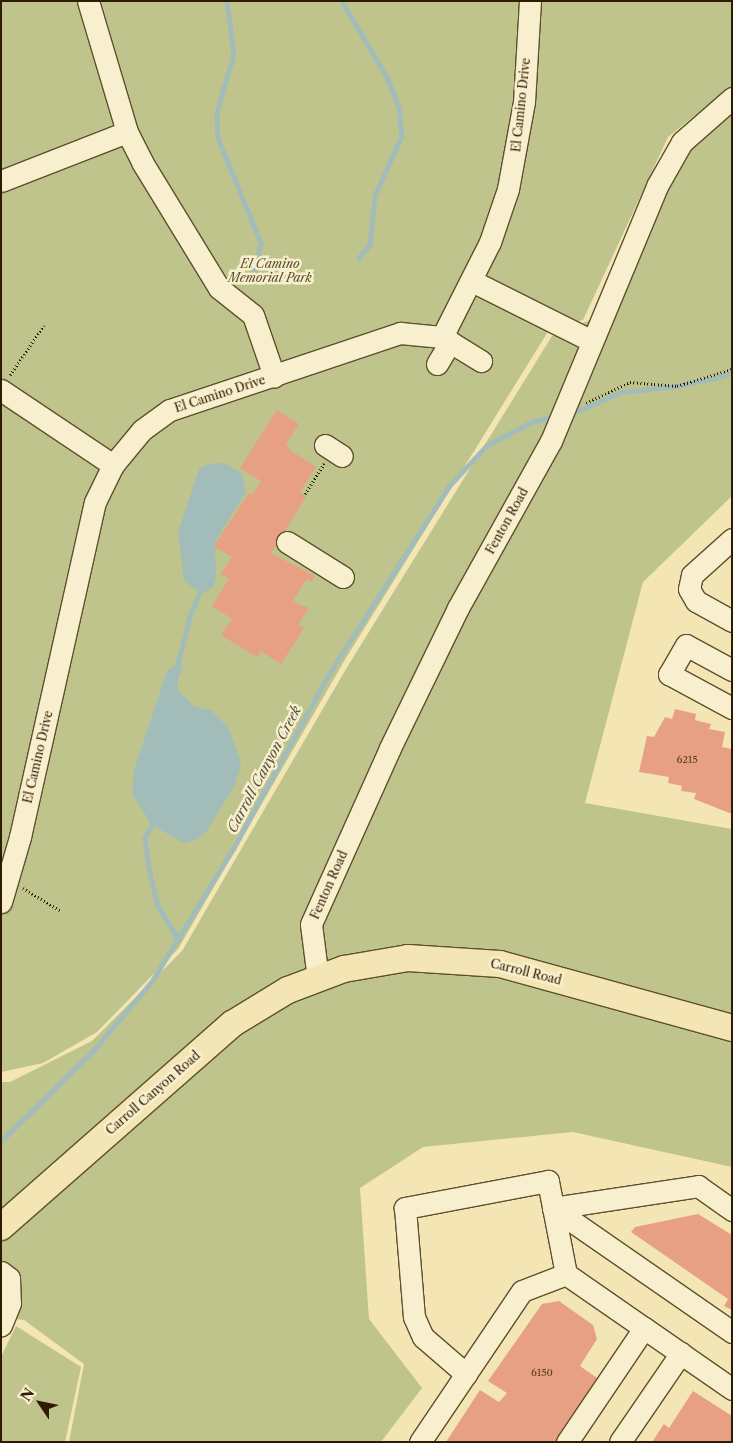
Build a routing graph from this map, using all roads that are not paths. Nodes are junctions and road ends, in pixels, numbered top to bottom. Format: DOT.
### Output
graph roads {
  1 [pos="88,1"];
  2 [pos="530,1"];
  3 [pos="732,98"];
  4 [pos="127,132"];
  5 [pos="1,181"];
  6 [pos="472,281"];
  7 [pos="446,339"];
  8 [pos="592,341"];
  9 [pos="480,361"];
  10 [pos="437,364"];
  11 [pos="274,376"];
  12 [pos="4,385"];
  13 [pos="113,465"];
  14 [pos="732,539"];
  15 [pos="287,542"];
  16 [pos="343,577"];
  17 [pos="732,621"];
  18 [pos="732,670"];
  19 [pos="732,708"];
  20 [pos="1,902"];
  21 [pos="317,970"];
  22 [pos="732,1028"];
  23 [pos="553,1208"];
  24 [pos="732,1210"];
  25 [pos="1,1227"];
  26 [pos="1,1272"];
  27 [pos="566,1274"];
  28 [pos="1,1325"];
  29 [pos="644,1328"];
  30 [pos="732,1332"];
  31 [pos="681,1353"];
  32 [pos="466,1374"];
  33 [pos="731,1387"];
  34 [pos="420,1442"];
  35 [pos="566,1442"];
  36 [pos="620,1442"];
  1 -- 4 [label="street"];
  2 -- 6 [label="street, El Camino Drive"];
  3 -- 8 [label="street, Fenton Road"];
  4 -- 5 [label="street"];
  4 -- 11 [label="street"];
  6 -- 7 [label="street, El Camino Drive"];
  6 -- 8 [label="street"];
  7 -- 9 [label="street"];
  7 -- 10 [label="street"];
  7 -- 11 [label="street, El Camino Drive"];
  8 -- 21 [label="street, Fenton Road"];
  11 -- 13 [label="street, El Camino Drive"];
  12 -- 13 [label="street"];
  13 -- 20 [label="street, El Camino Drive"];
  14 -- 17 [label="street"];
  15 -- 16 [label="street"];
  18 -- 19 [label="street"];
  21 -- 22 [label="main road, Carroll Road"];
  21 -- 25 [label="main road, Carroll Canyon Road"];
  23 -- 24 [label="street"];
  23 -- 27 [label="street"];
  23 -- 30 [label="street"];
  23 -- 32 [label="street"];
  26 -- 28 [label="street"];
  27 -- 29 [label="street"];
  27 -- 32 [label="street"];
  29 -- 31 [label="street"];
  29 -- 35 [label="street"];
  31 -- 33 [label="street"];
  31 -- 36 [label="street"];
  32 -- 34 [label="street"];
}
